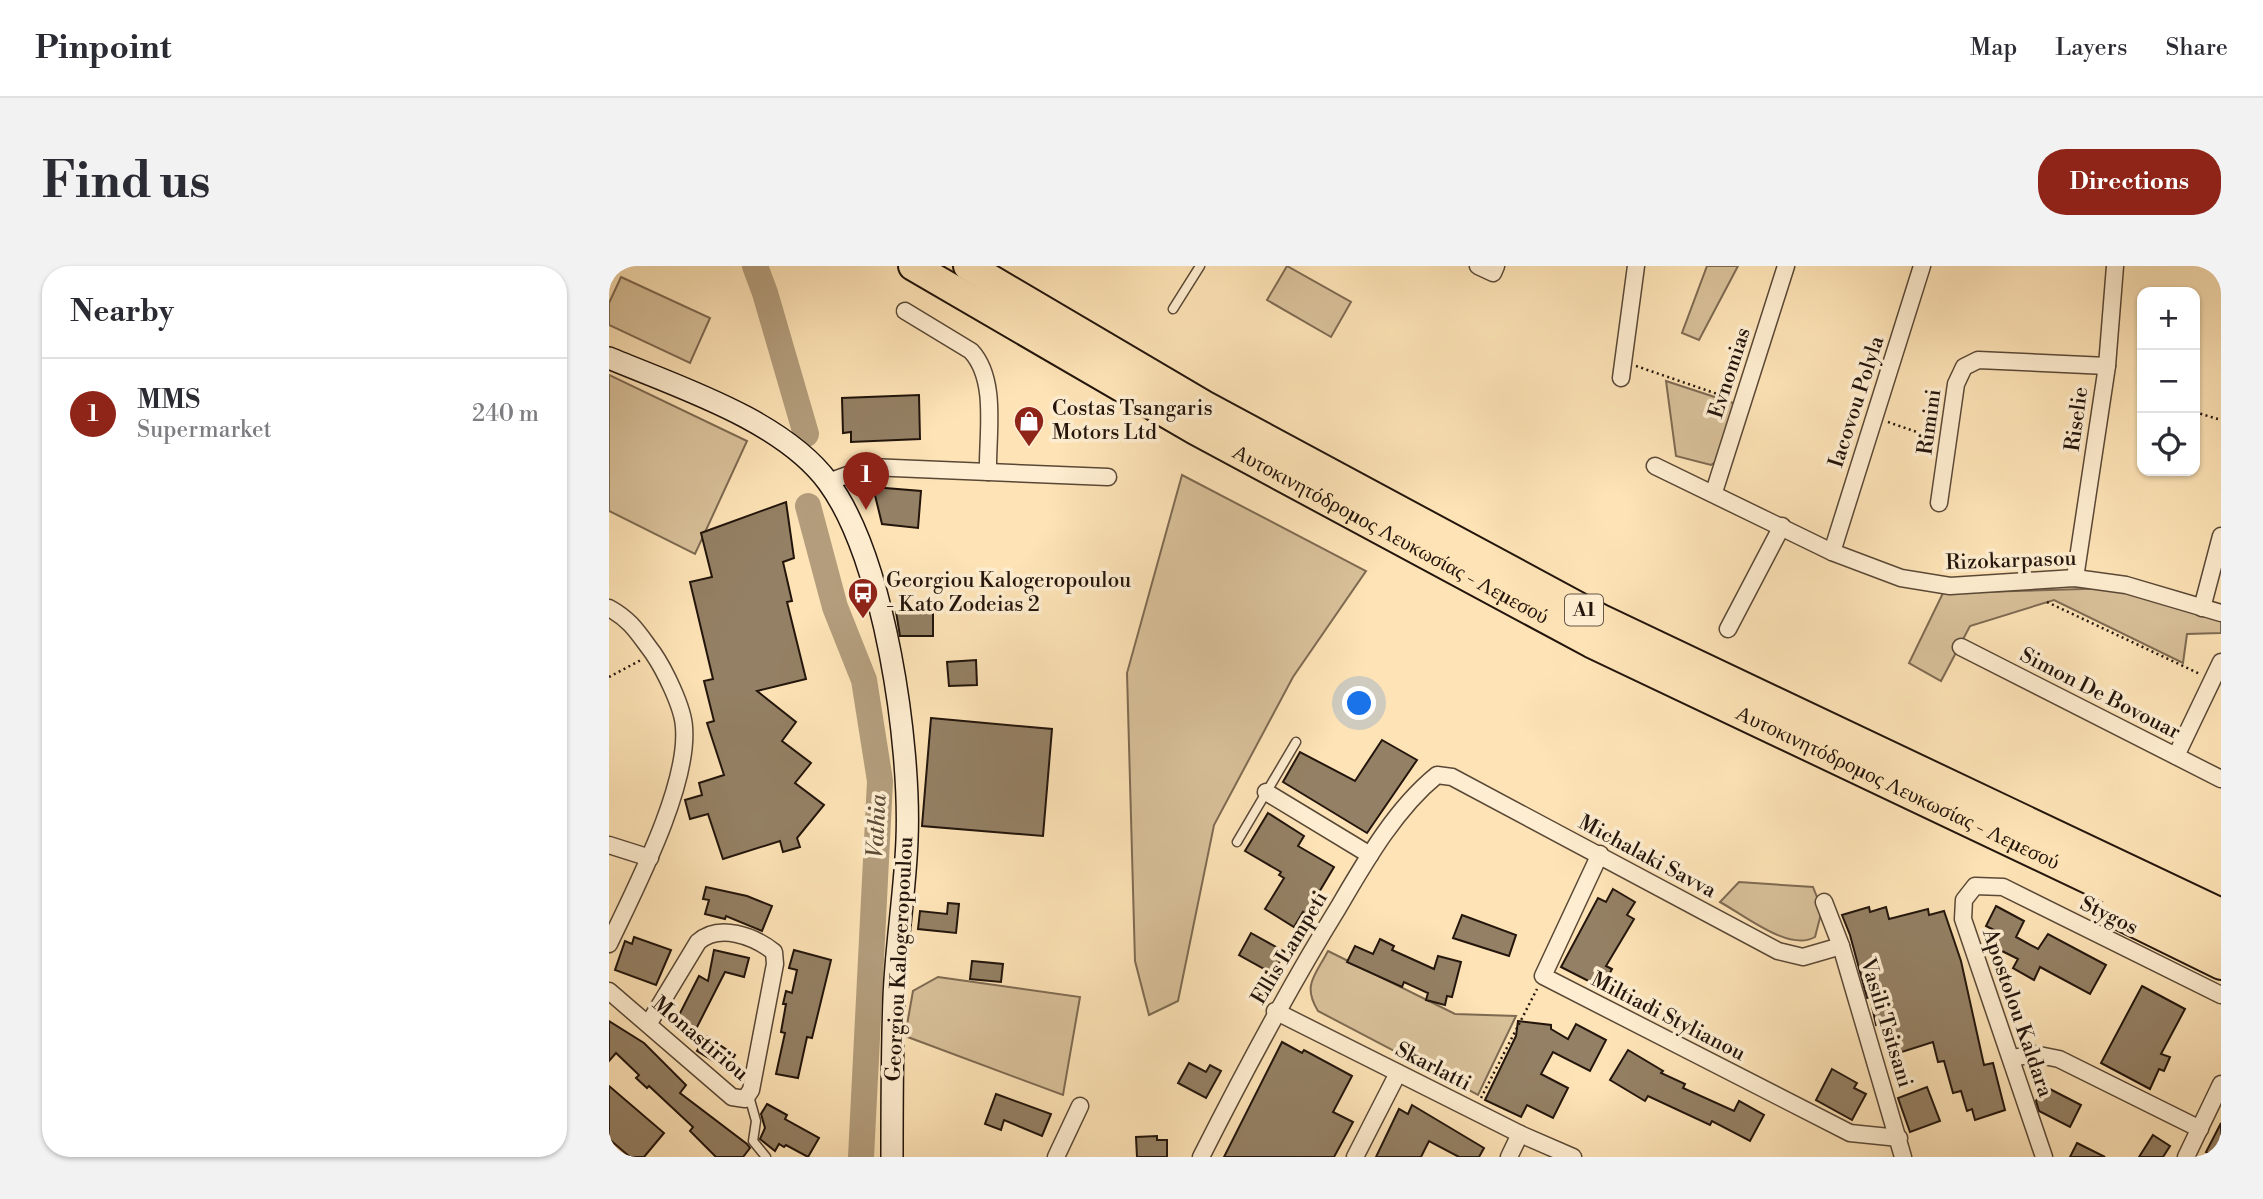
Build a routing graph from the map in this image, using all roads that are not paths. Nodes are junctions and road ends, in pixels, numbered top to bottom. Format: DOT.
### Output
graph roads {
  1 [pos="904,266"];
  2 [pos="913,266"];
  3 [pos="968,266"];
  4 [pos="1200,266"];
  5 [pos="1636,266"];
  6 [pos="1786,266"];
  7 [pos="1922,266"];
  8 [pos="2115,266"];
  9 [pos="939,282"];
  10 [pos="1173,309"];
  11 [pos="905,311"];
  12 [pos="609,358"];
  13 [pos="2107,366"];
  14 [pos="1623,370"];
  15 [pos="1655,466"];
  16 [pos="988,472"];
  17 [pos="1108,477"];
  18 [pos="828,482"];
  19 [pos="1714,492"];
  20 [pos="1940,503"];
  21 [pos="1781,526"];
  22 [pos="2221,536"];
  23 [pos="1832,552"];
  24 [pos="2075,578"];
  25 [pos="609,608"];
  26 [pos="2202,608"];
  27 [pos="2221,613"];
  28 [pos="1728,629"];
  29 [pos="1591,643"];
  30 [pos="1961,647"];
  31 [pos="2221,662"];
  32 [pos="1296,742"];
  33 [pos="2176,756"];
  34 [pos="1437,775"];
  35 [pos="2221,779"];
  36 [pos="1266,792"];
  37 [pos="1237,842"];
  38 [pos="609,845"];
  39 [pos="1600,854"];
  40 [pos="1370,855"];
  41 [pos="650,858"];
  42 [pos="1975,886"];
  43 [pos="1824,902"];
  44 [pos="2221,914"];
  45 [pos="609,944"];
  46 [pos="2221,944"];
  47 [pos="1841,946"];
  48 [pos="2221,965"];
  49 [pos="609,991"];
  50 [pos="2221,995"];
  51 [pos="1275,1011"];
  52 [pos="649,1023"];
  53 [pos="2012,1059"];
  54 [pos="1398,1073"];
  55 [pos="2221,1084"];
  56 [pos="749,1096"];
  57 [pos="1080,1106"];
  58 [pos="2200,1129"];
  59 [pos="1520,1134"];
  60 [pos="1899,1138"];
  61 [pos="766,1157"];
  62 [pos="892,1157"];
  63 [pos="1056,1157"];
  64 [pos="1201,1157"];
  65 [pos="1355,1157"];
  66 [pos="1509,1157"];
  67 [pos="1573,1157"];
  68 [pos="1903,1157"];
  69 [pos="2044,1157"];
  70 [pos="2186,1157"];
  1 -- 9 [label="highway"];
  2 -- 9 [label="highway, Αυτοκινητόδρομος Λευκωσίας - Λεμεσού / A1"];
  3 -- 44 [label="highway, Αυτοκινητόδρομος Λευκωσίας - Λεμεσού / A1"];
  4 -- 10 [label="lane"];
  5 -- 14 [label="street"];
  6 -- 19 [label="street, Evnomias"];
  7 -- 23 [label="street, Iacovou Polyla"];
  8 -- 13 [label="street, Riselie"];
  9 -- 29 [label="highway, Αυτοκινητόδρομος Λευκωσίας - Λεμεσού / A1"];
  11 -- 16 [label="street"];
  12 -- 18 [label="street, Georgiou Kalogeropoulou"];
  13 -- 20 [label="street, Rimini"];
  13 -- 24 [label="street, Riselie"];
  15 -- 19 [label="street, Rizokarpasou"];
  16 -- 17 [label="street"];
  16 -- 18 [label="street"];
  18 -- 62 [label="street, Georgiou Kalogeropoulou"];
  19 -- 21 [label="street, Rizokarpasou"];
  21 -- 23 [label="street, Rizokarpasou"];
  21 -- 28 [label="street"];
  22 -- 26 [label="street"];
  23 -- 24 [label="street, Rizokarpasou"];
  24 -- 26 [label="street, Rizokarpasou"];
  25 -- 41 [label="street"];
  26 -- 27 [label="street, Rizokarpasou"];
  29 -- 46 [label="highway, Αυτοκινητόδρομος Λευκωσίας - Λεμεσού / A1"];
  29 -- 48 [label="highway"];
  30 -- 33 [label="street, Simon De Bovouar"];
  31 -- 33 [label="street"];
  32 -- 36 [label="lane"];
  33 -- 35 [label="street, Simon De Bovouar"];
  34 -- 39 [label="street, Michalaki Savva"];
  34 -- 40 [label="street, Ellis Lampeti"];
  36 -- 37 [label="lane"];
  36 -- 40 [label="street"];
  38 -- 41 [label="street"];
  39 -- 47 [label="street, Michalaki Savva"];
  39 -- 60 [label="street, Miltiadi Stylianou"];
  40 -- 51 [label="street, Ellis Lampeti"];
  41 -- 45 [label="street"];
  42 -- 50 [label="street, Stygos"];
  42 -- 53 [label="street, Apostolou Kaldara"];
  43 -- 47 [label="street, Vasili Tsitsani"];
  47 -- 60 [label="street, Vasili Tsitsani"];
  49 -- 52 [label="street, Monastiriou"];
  51 -- 54 [label="street, Skarlatti"];
  51 -- 64 [label="street, Ellis Lampeti"];
  52 -- 56 [label="street, Monastiriou"];
  52 -- 56 [label="street, Monastiriou"];
  53 -- 58 [label="street"];
  53 -- 69 [label="street, Apostolou Kaldara"];
  54 -- 59 [label="street, Skarlatti"];
  54 -- 65 [label="street"];
  55 -- 58 [label="street"];
  56 -- 61 [label="lane"];
  57 -- 63 [label="street"];
  58 -- 70 [label="street"];
  59 -- 66 [label="street"];
  59 -- 67 [label="street, Skarlatti"];
  60 -- 68 [label="street, Vasili Tsitsani"];
}
